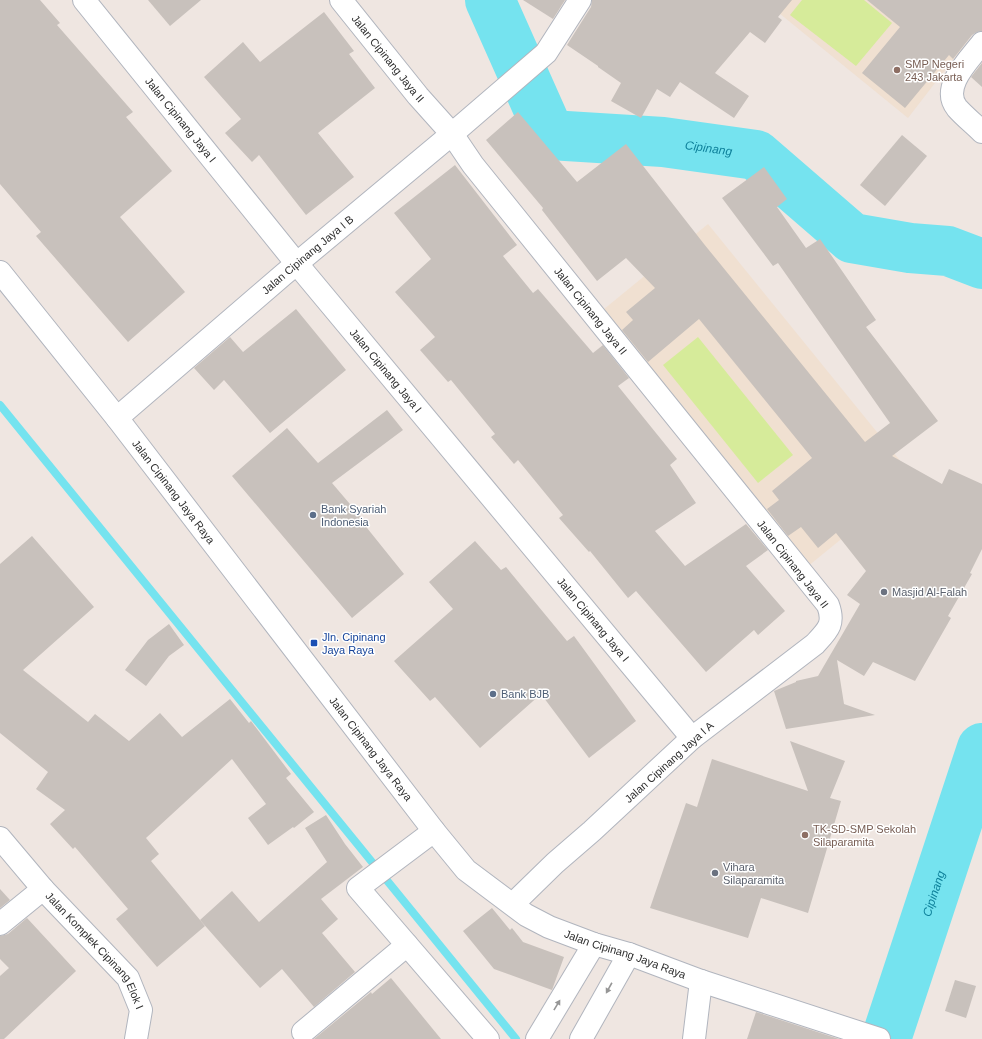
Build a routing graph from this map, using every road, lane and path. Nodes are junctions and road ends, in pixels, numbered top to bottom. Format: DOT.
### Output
graph roads {
  1 [pos="84,0"];
  2 [pos="341,0"];
  3 [pos="580,0"];
  4 [pos="982,43"];
  5 [pos="982,132"];
  6 [pos="452,134"];
  7 [pos="297,264"];
  8 [pos="0,272"];
  9 [pos="117,418"];
  10 [pos="830,625"];
  11 [pos="692,738"];
  12 [pos="434,831"];
  13 [pos="0,838"];
  14 [pos="43,889"];
  15 [pos="513,904"];
  16 [pos="0,924"];
  17 [pos="594,944"];
  18 [pos="407,945"];
  19 [pos="629,954"];
  20 [pos="701,981"];
  21 [pos="303,1032"];
  22 [pos="136,1039"];
  23 [pos="488,1039"];
  24 [pos="537,1039"];
  25 [pos="582,1039"];
  26 [pos="694,1039"];
  27 [pos="879,1039"];
  1 -- 7 [label="street, Jalan Cipinang Jaya I"];
  2 -- 6 [label="street, Jalan Cipinang Jaya II"];
  3 -- 6 [label="street, Jalan Cipinang Jaya I B"];
  4 -- 5 [label="street"];
  6 -- 7 [label="street, Jalan Cipinang Jaya I B"];
  6 -- 10 [label="street, Jalan Cipinang Jaya II"];
  7 -- 9 [label="street, Jalan Cipinang Jaya I B"];
  7 -- 11 [label="street, Jalan Cipinang Jaya I"];
  8 -- 9 [label="street, Jalan Cipinang Jaya Raya"];
  9 -- 12 [label="street, Jalan Cipinang Jaya Raya"];
  10 -- 11 [label="street, Jalan Cipinang Jaya I A"];
  11 -- 15 [label="street, Jalan Cipinang Jaya I A"];
  12 -- 15 [label="street, Jalan Cipinang Jaya Raya"];
  12 -- 18 [label="street"];
  13 -- 14 [label="street, Jalan Komplek Cipinang Elok I"];
  14 -- 16 [label="street, Jalan Komplek Cipinang Elok I"];
  14 -- 22 [label="street, Jalan Komplek Cipinang Elok I"];
  15 -- 17 [label="street, Jalan Cipinang Jaya Raya"];
  17 -- 19 [label="street, Jalan Cipinang Jaya Raya"];
  24 -- 17 [label="street, one-way"];
  18 -- 21 [label="street"];
  18 -- 23 [label="street"];
  19 -- 20 [label="street, Jalan Cipinang Jaya Raya"];
  19 -- 25 [label="street, one-way"];
  20 -- 26 [label="street"];
  20 -- 27 [label="street, Jalan Cipinang Jaya Raya"];
}
